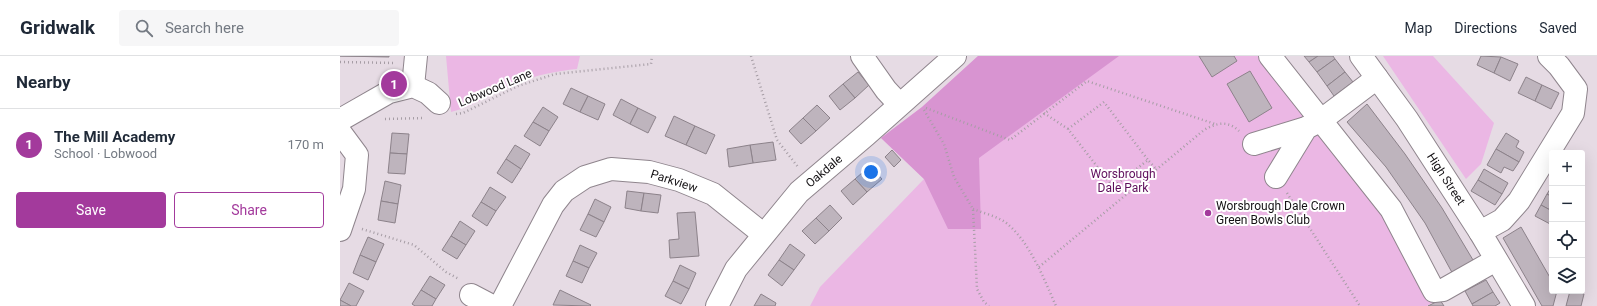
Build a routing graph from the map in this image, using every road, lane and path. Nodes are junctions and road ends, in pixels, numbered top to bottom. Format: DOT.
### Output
graph roads {
  1 [pos="652,56"];
  2 [pos="751,56"];
  3 [pos="862,56"];
  4 [pos="955,56"];
  5 [pos="1270,56"];
  6 [pos="1361,56"];
  7 [pos="1549,56"];
  8 [pos="416,60"];
  9 [pos="340,62"];
  10 [pos="1377,78"];
  11 [pos="413,86"];
  12 [pos="899,104"];
  13 [pos="439,112"];
  14 [pos="1044,113"];
  15 [pos="384,119"];
  16 [pos="340,120"];
  17 [pos="1215,124"];
  18 [pos="1313,125"];
  19 [pos="1068,129"];
  20 [pos="340,132"];
  21 [pos="1254,144"];
  22 [pos="1148,160"];
  23 [pos="1156,169"];
  24 [pos="1276,177"];
  25 [pos="810,183"];
  26 [pos="973,209"];
  27 [pos="341,227"];
  28 [pos="1480,232"];
  29 [pos="763,234"];
  30 [pos="1496,260"];
  31 [pos="1039,267"];
  32 [pos="471,295"];
  33 [pos="492,306"];
  34 [pos="500,306"];
  35 [pos="717,306"];
  36 [pos="989,306"];
  37 [pos="1056,306"];
  38 [pos="1360,306"];
  39 [pos="1524,306"];
  1 -- 13 [label="path, Lobwood Lane"];
  2 -- 25 [label="path"];
  3 -- 12 [label="street"];
  4 -- 12 [label="street, Oakdale"];
  5 -- 18 [label="street"];
  6 -- 10 [label="street, High Street"];
  7 -- 28 [label="street"];
  8 -- 9 [label="path"];
  8 -- 11 [label="street"];
  10 -- 18 [label="street"];
  10 -- 28 [label="street, High Street"];
  11 -- 13 [label="street"];
  11 -- 16 [label="street"];
  12 -- 25 [label="street, Oakdale"];
  13 -- 15 [label="path, Lobwood Lane"];
  14 -- 17 [label="path"];
  14 -- 19 [label="path"];
  14 -- 26 [label="path"];
  17 -- 21 [label="path"];
  17 -- 23 [label="path"];
  18 -- 21 [label="street"];
  18 -- 24 [label="street"];
  18 -- 30 [label="street"];
  19 -- 22 [label="path"];
  19 -- 22 [label="path"];
  20 -- 27 [label="street"];
  22 -- 23 [label="path"];
  23 -- 31 [label="path"];
  24 -- 38 [label="path"];
  25 -- 29 [label="street, Oakdale"];
  26 -- 31 [label="path"];
  26 -- 36 [label="path"];
  27 -- 32 [label="path"];
  28 -- 30 [label="street, High Street"];
  29 -- 34 [label="street, Parkview"];
  29 -- 35 [label="street, Oakdale"];
  30 -- 39 [label="street, High Street"];
  31 -- 37 [label="path"];
  32 -- 33 [label="street"];
}
